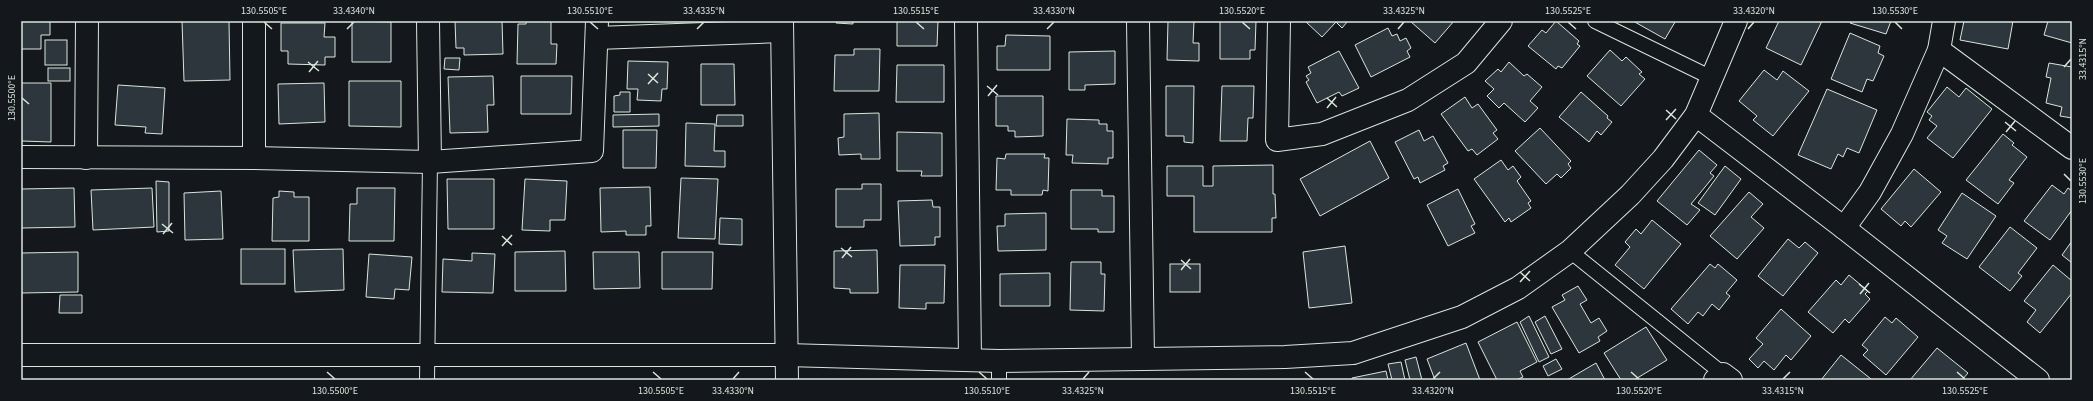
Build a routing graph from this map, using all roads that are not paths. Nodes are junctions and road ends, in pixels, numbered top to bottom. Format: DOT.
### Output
graph roads {
  1 [pos="87,21"];
  2 [pos="254,21"];
  3 [pos="428,21"];
  4 [pos="966,21"];
  5 [pos="1138,21"];
  6 [pos="1279,21"];
  7 [pos="1501,21"];
  8 [pos="1595,21"];
  9 [pos="1736,21"];
  10 [pos="1944,21"];
  11 [pos="782,26"];
  12 [pos="597,30"];
  13 [pos="1939,50"];
  14 [pos="1712,78"];
  15 [pos="1696,115"];
  16 [pos="2072,148"];
  17 [pos="21,157"];
  18 [pos="86,158"];
  19 [pos="254,158"];
  20 [pos="430,162"];
  21 [pos="1844,228"];
  22 [pos="1570,251"];
  23 [pos="21,355"];
  24 [pos="427,355"];
  25 [pos="786,355"];
  26 [pos="1143,358"];
  27 [pos="970,359"];
  28 [pos="999,371"];
  29 [pos="1723,378"];
  30 [pos="427,380"];
  31 [pos="786,380"];
  32 [pos="2038,380"];
  1 -- 18 [label="street"];
  2 -- 19 [label="street"];
  3 -- 20 [label="street"];
  4 -- 27 [label="street"];
  5 -- 26 [label="street"];
  6 -- 7 [label="street"];
  8 -- 14 [label="lane"];
  9 -- 14 [label="street"];
  10 -- 13 [label="street"];
  11 -- 12 [label="street"];
  11 -- 25 [label="street"];
  12 -- 20 [label="street"];
  13 -- 16 [label="street"];
  13 -- 21 [label="street"];
  14 -- 15 [label="street"];
  15 -- 21 [label="street"];
  15 -- 22 [label="street"];
  17 -- 18 [label="street"];
  18 -- 19 [label="street"];
  19 -- 20 [label="street"];
  20 -- 24 [label="lane"];
  21 -- 32 [label="street"];
  22 -- 26 [label="street"];
  22 -- 29 [label="lane"];
  23 -- 24 [label="street"];
  24 -- 25 [label="street"];
  24 -- 30 [label="lane"];
  25 -- 27 [label="street"];
  25 -- 31 [label="street"];
  26 -- 28 [label="street"];
  27 -- 28 [label="street"];
}
